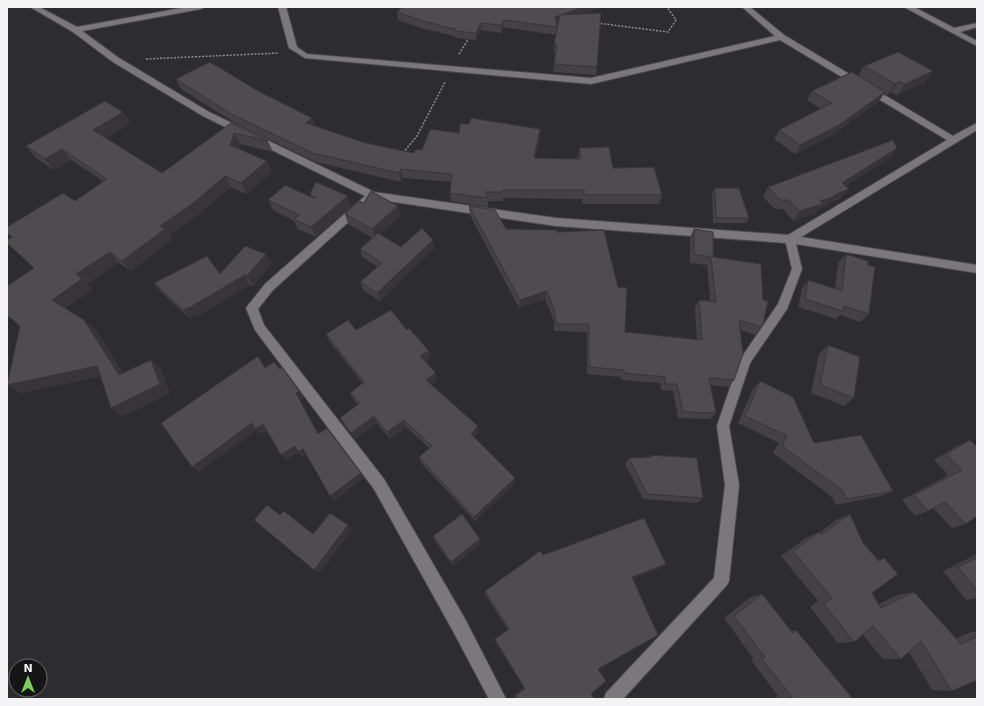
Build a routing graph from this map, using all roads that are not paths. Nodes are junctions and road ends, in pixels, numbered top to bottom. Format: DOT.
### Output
graph roads {
  1 [pos="34,7"];
  2 [pos="201,7"];
  3 [pos="282,7"];
  4 [pos="746,7"];
  5 [pos="908,7"];
  6 [pos="977,24"];
  7 [pos="76,30"];
  8 [pos="953,31"];
  9 [pos="781,37"];
  10 [pos="977,44"];
  11 [pos="977,126"];
  12 [pos="953,140"];
  13 [pos="372,195"];
  14 [pos="790,239"];
  15 [pos="977,269"];
  16 [pos="498,699"];
  17 [pos="612,699"];
  1 -- 7 [label="street"];
  2 -- 7 [label="street"];
  3 -- 9 [label="street"];
  4 -- 9 [label="street"];
  5 -- 8 [label="street"];
  6 -- 8 [label="street"];
  7 -- 13 [label="street"];
  8 -- 10 [label="street"];
  9 -- 12 [label="street"];
  11 -- 12 [label="street"];
  12 -- 14 [label="street"];
  13 -- 14 [label="street"];
  13 -- 16 [label="street"];
  14 -- 15 [label="street"];
  14 -- 17 [label="street"];
}
